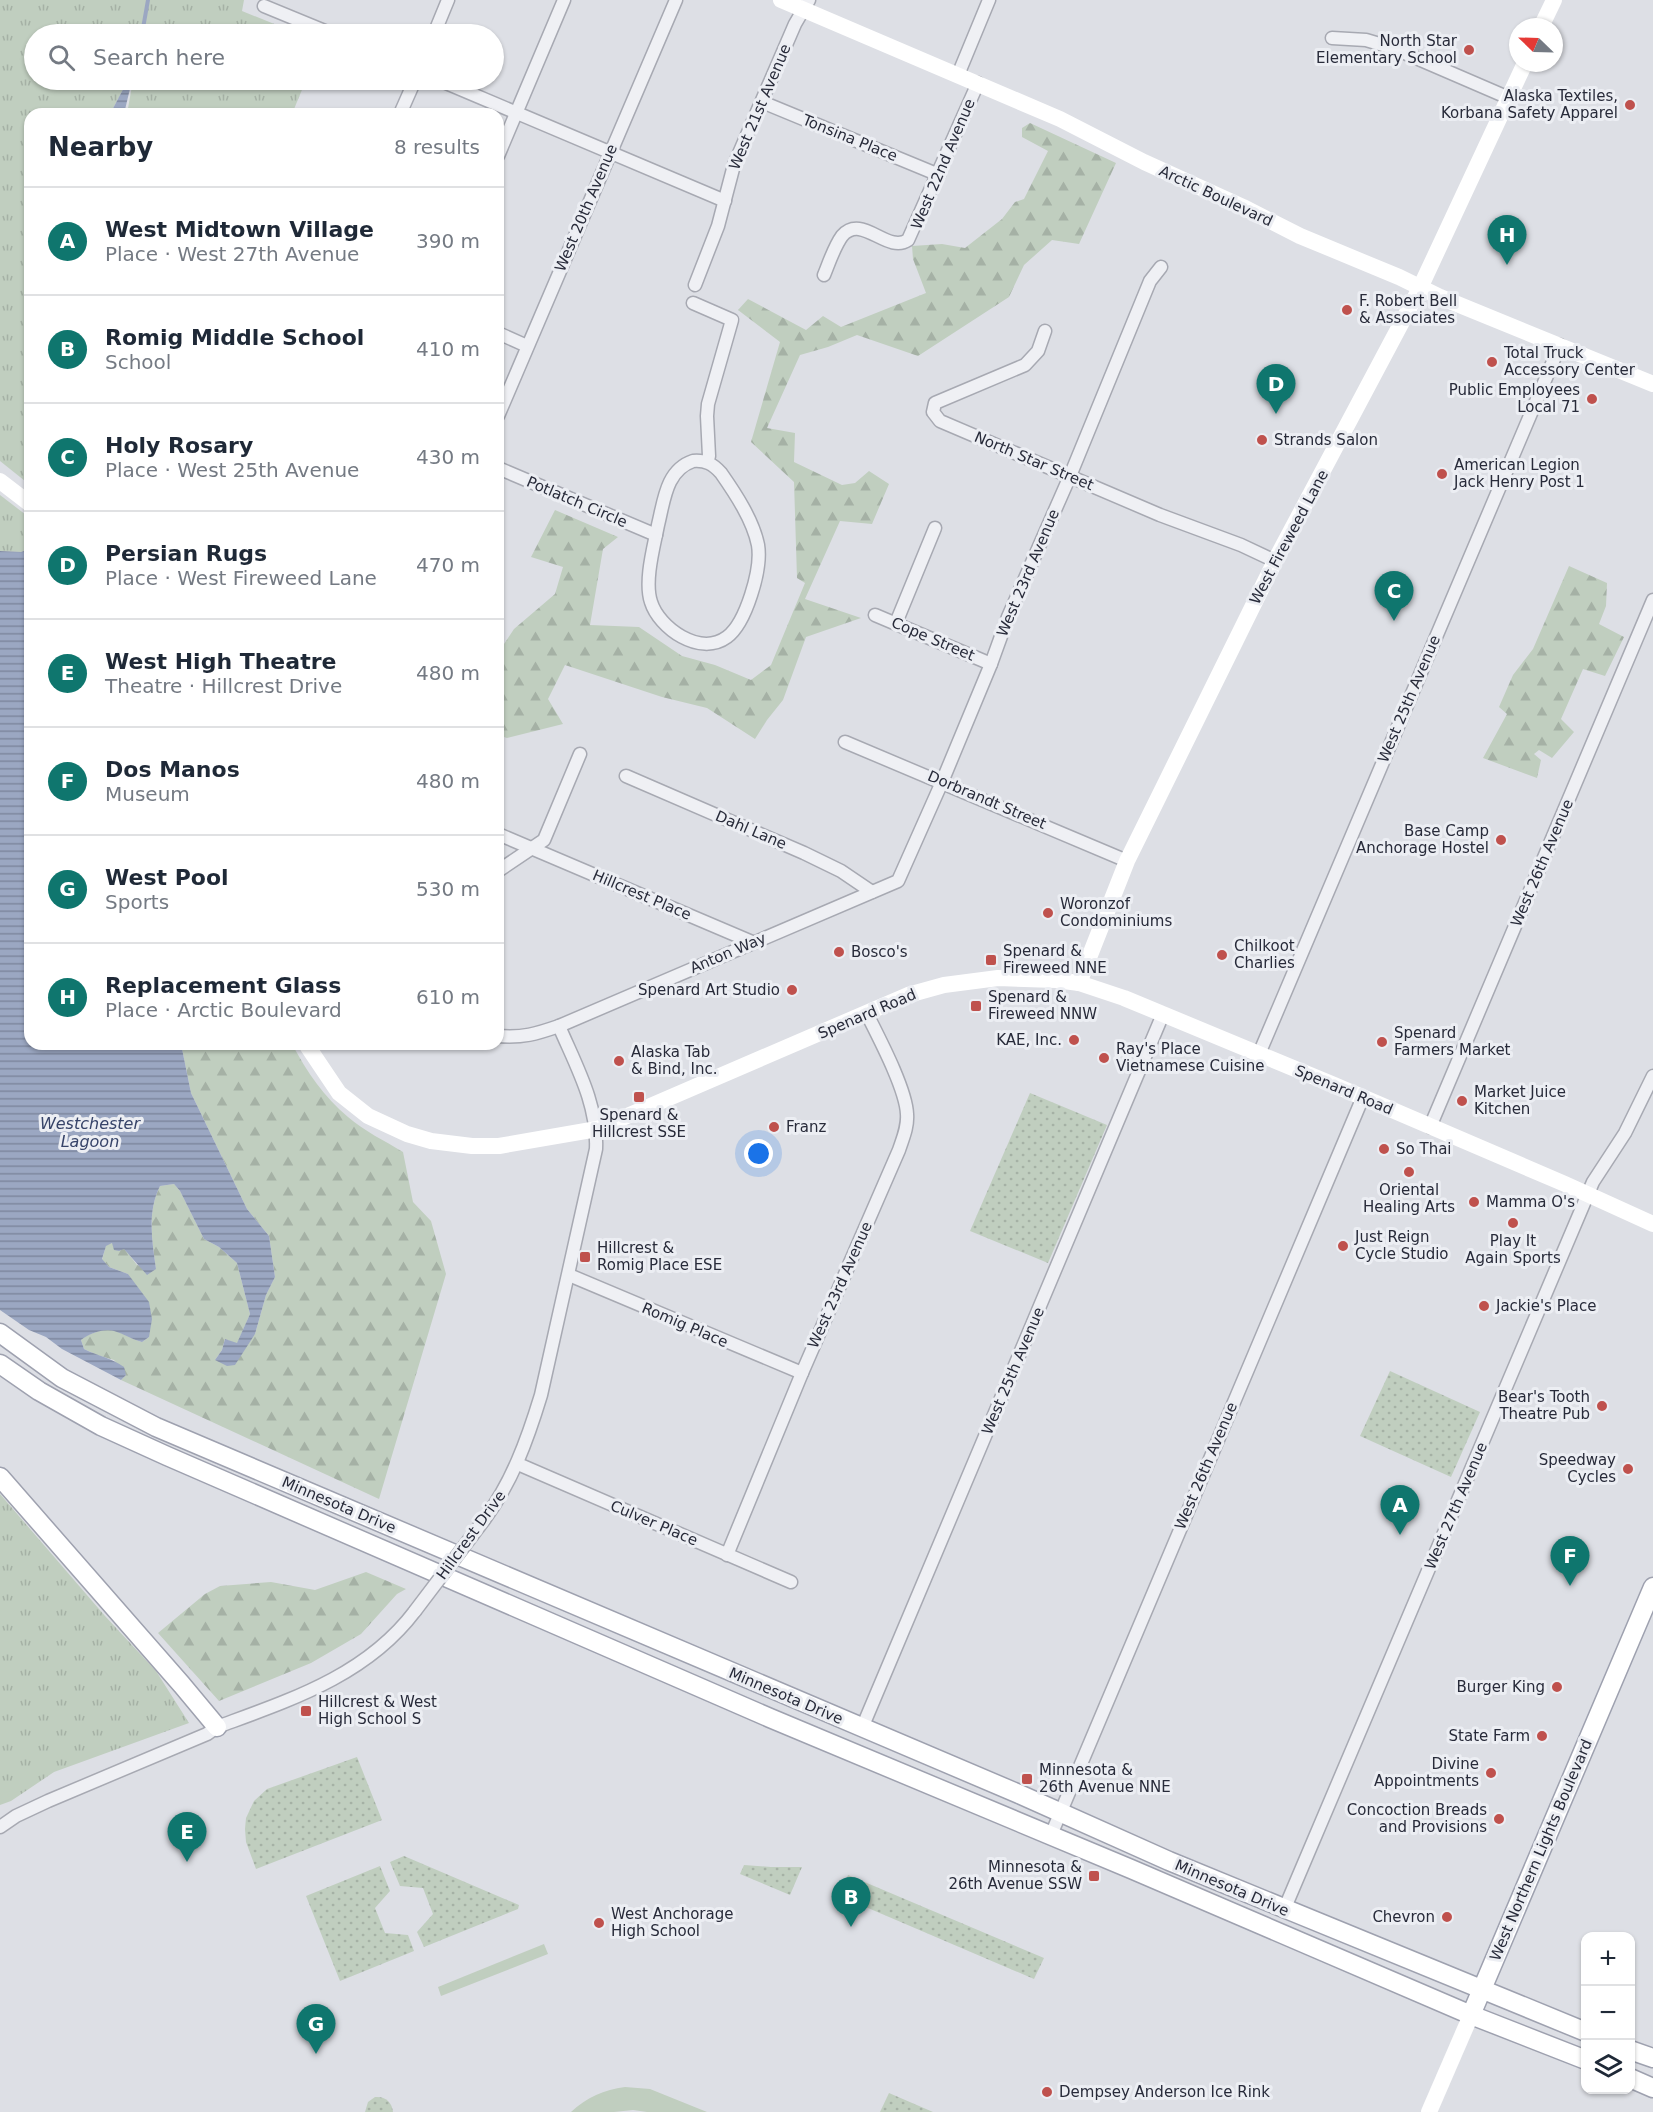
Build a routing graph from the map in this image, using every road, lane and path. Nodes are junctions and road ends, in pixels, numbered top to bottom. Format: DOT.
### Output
graph roads {
  1 [pos="448,0"];
  2 [pos="564,0"];
  3 [pos="676,0"];
  4 [pos="781,0"];
  5 [pos="989,0"];
  6 [pos="1554,0"];
  7 [pos="807,5"];
  8 [pos="264,6"];
  9 [pos="1545,18"];
  10 [pos="308,24"];
  11 [pos="438,24"];
  12 [pos="1332,38"];
  13 [pos="1521,72"];
  14 [pos="957,75"];
  15 [pos="978,83"];
  16 [pos="411,90"];
  17 [pos="463,90"];
  18 [pos="1509,98"];
  19 [pos="762,102"];
  20 [pos="403,108"];
  21 [pos="517,113"];
  22 [pos="504,142"];
  23 [pos="610,152"];
  24 [pos="939,175"];
  25 [pos="725,201"];
  26 [pos="1161,267"];
  27 [pos="824,275"];
  28 [pos="695,285"];
  29 [pos="1420,288"];
  30 [pos="693,303"];
  31 [pos="1045,331"];
  32 [pos="504,336"];
  33 [pos="1560,345"];
  34 [pos="527,346"];
  35 [pos="1653,384"];
  36 [pos="504,402"];
  37 [pos="707,462"];
  38 [pos="504,471"];
  39 [pos="1070,476"];
  40 [pos="0,481"];
  41 [pos="24,499"];
  42 [pos="935,528"];
  43 [pos="656,535"];
  44 [pos="1275,561"];
  45 [pos="1653,600"];
  46 [pos="875,615"];
  47 [pos="896,623"];
  48 [pos="991,664"];
  49 [pos="845,742"];
  50 [pos="580,754"];
  51 [pos="626,776"];
  52 [pos="942,782"];
  53 [pos="504,836"];
  54 [pos="532,848"];
  55 [pos="1127,861"];
  56 [pos="504,867"];
  57 [pos="898,881"];
  58 [pos="872,892"];
  59 [pos="752,942"];
  60 [pos="1078,983"];
  61 [pos="867,1014"];
  62 [pos="1163,1014"];
  63 [pos="559,1026"];
  64 [pos="504,1037"];
  65 [pos="310,1050"];
  66 [pos="1259,1054"];
  67 [pos="1653,1076"];
  68 [pos="1363,1097"];
  69 [pos="1431,1127"];
  70 [pos="597,1129"];
  71 [pos="1588,1196"];
  72 [pos="1653,1224"];
  73 [pos="569,1275"];
  74 [pos="0,1333"];
  75 [pos="0,1364"];
  76 [pos="802,1373"];
  77 [pos="518,1464"];
  78 [pos="0,1477"];
  79 [pos="727,1555"];
  80 [pos="791,1582"];
  81 [pos="1653,1587"];
  82 [pos="217,1727"];
  83 [pos="862,1728"];
  84 [pos="1060,1812"];
  85 [pos="0,1827"];
  86 [pos="1051,1835"];
  87 [pos="1284,1910"];
  88 [pos="1481,1988"];
  89 [pos="1471,2015"];
  90 [pos="1581,2030"];
  91 [pos="1635,2052"];
  92 [pos="1581,2058"];
  93 [pos="1653,2058"];
  94 [pos="1635,2080"];
  95 [pos="1653,2088"];
  96 [pos="1429,2112"];
  1 -- 11 [label="street"];
  2 -- 21 [label="street"];
  3 -- 23 [label="street, West 20th Avenue"];
  4 -- 7 [label="main road, Arctic Boulevard"];
  5 -- 14 [label="street, West 22nd Avenue"];
  6 -- 9 [label="main road"];
  7 -- 14 [label="main road, Arctic Boulevard"];
  7 -- 19 [label="street, West 21st Avenue"];
  8 -- 10 [label="street"];
  12 -- 18 [label="street"];
  13 -- 18 [label="main road, West Fireweed Lane"];
  14 -- 15 [label="main road, Arctic Boulevard"];
  15 -- 24 [label="street, West 22nd Avenue"];
  15 -- 29 [label="main road, Arctic Boulevard"];
  16 -- 20 [label="street"];
  17 -- 21 [label="street"];
  18 -- 29 [label="main road, West Fireweed Lane"];
  19 -- 24 [label="street, Tonsina Place"];
  19 -- 25 [label="street, West 21st Avenue"];
  21 -- 22 [label="street"];
  21 -- 23 [label="street"];
  23 -- 25 [label="street"];
  23 -- 34 [label="street, West 20th Avenue"];
  24 -- 27 [label="street, West 22nd Avenue"];
  25 -- 28 [label="street, West 21st Avenue"];
  26 -- 39 [label="street, West 23rd Avenue"];
  29 -- 33 [label="main road, Arctic Boulevard"];
  29 -- 44 [label="main road, West Fireweed Lane"];
  30 -- 37 [label="street"];
  31 -- 39 [label="street, North Star Street"];
  32 -- 34 [label="street"];
  33 -- 35 [label="main road, Arctic Boulevard"];
  33 -- 66 [label="street, West 25th Avenue"];
  34 -- 36 [label="street, West 20th Avenue"];
  37 -- 43 [label="street"];
  37 -- 43 [label="street"];
  38 -- 43 [label="street, Potlatch Circle"];
  39 -- 44 [label="street, North Star Street"];
  39 -- 48 [label="street, West 23rd Avenue"];
  40 -- 41 [label="main road"];
  42 -- 47 [label="street"];
  44 -- 55 [label="main road, West Fireweed Lane"];
  45 -- 69 [label="street, West 26th Avenue"];
  46 -- 47 [label="street, Cope Street"];
  47 -- 48 [label="street, Cope Street"];
  48 -- 52 [label="street, West 23rd Avenue"];
  49 -- 52 [label="street, Dorbrandt Street"];
  50 -- 54 [label="street"];
  51 -- 58 [label="street, Dahl Lane"];
  52 -- 55 [label="street, Dorbrandt Street"];
  52 -- 57 [label="street, West 23rd Avenue"];
  53 -- 54 [label="street, Hillcrest Place"];
  54 -- 56 [label="street"];
  54 -- 59 [label="street, Hillcrest Place"];
  55 -- 60 [label="main road, West Fireweed Lane"];
  57 -- 58 [label="street, Anton Way"];
  58 -- 59 [label="street, Anton Way"];
  59 -- 63 [label="street, Anton Way"];
  60 -- 61 [label="main road, Spenard Road"];
  60 -- 62 [label="main road, Spenard Road"];
  61 -- 70 [label="main road, Spenard Road"];
  61 -- 76 [label="street, West 23rd Avenue"];
  62 -- 66 [label="main road, Spenard Road"];
  62 -- 83 [label="street, West 25th Avenue"];
  63 -- 64 [label="street"];
  63 -- 70 [label="street, Hillcrest Drive"];
  65 -- 70 [label="main road, Spenard Road"];
  66 -- 68 [label="main road, Spenard Road"];
  67 -- 71 [label="street, West 27th Avenue"];
  68 -- 69 [label="main road, Spenard Road"];
  68 -- 84 [label="street, West 26th Avenue"];
  69 -- 71 [label="main road, Spenard Road"];
  70 -- 73 [label="street, Hillcrest Drive"];
  71 -- 72 [label="main road, Spenard Road"];
  71 -- 87 [label="street, West 27th Avenue"];
  73 -- 76 [label="street, Romig Place"];
  73 -- 77 [label="street, Hillcrest Drive"];
  74 -- 83 [label="main road, Minnesota Drive"];
  75 -- 86 [label="main road, Minnesota Drive"];
  76 -- 79 [label="street, West 23rd Avenue"];
  77 -- 79 [label="street, Culver Place"];
  77 -- 82 [label="street, Hillcrest Drive, bridge"];
  78 -- 82 [label="main road"];
  79 -- 80 [label="street, Culver Place"];
  81 -- 88 [label="main road, West Northern Lights Boulevard"];
  82 -- 85 [label="street, Hillcrest Drive"];
  83 -- 84 [label="main road, Minnesota Drive"];
  84 -- 86 [label="street, West 26th Avenue"];
  84 -- 87 [label="main road, Minnesota Drive"];
  86 -- 89 [label="main road, Minnesota Drive"];
  87 -- 88 [label="main road, Minnesota Drive"];
  88 -- 89 [label="main road, West Northern Lights Boulevard"];
  88 -- 90 [label="main road, Minnesota Drive"];
  89 -- 92 [label="main road, Minnesota Drive"];
  89 -- 96 [label="main road, West Northern Lights Boulevard"];
  91 -- 93 [label="main road"];
  94 -- 95 [label="main road"];
}
